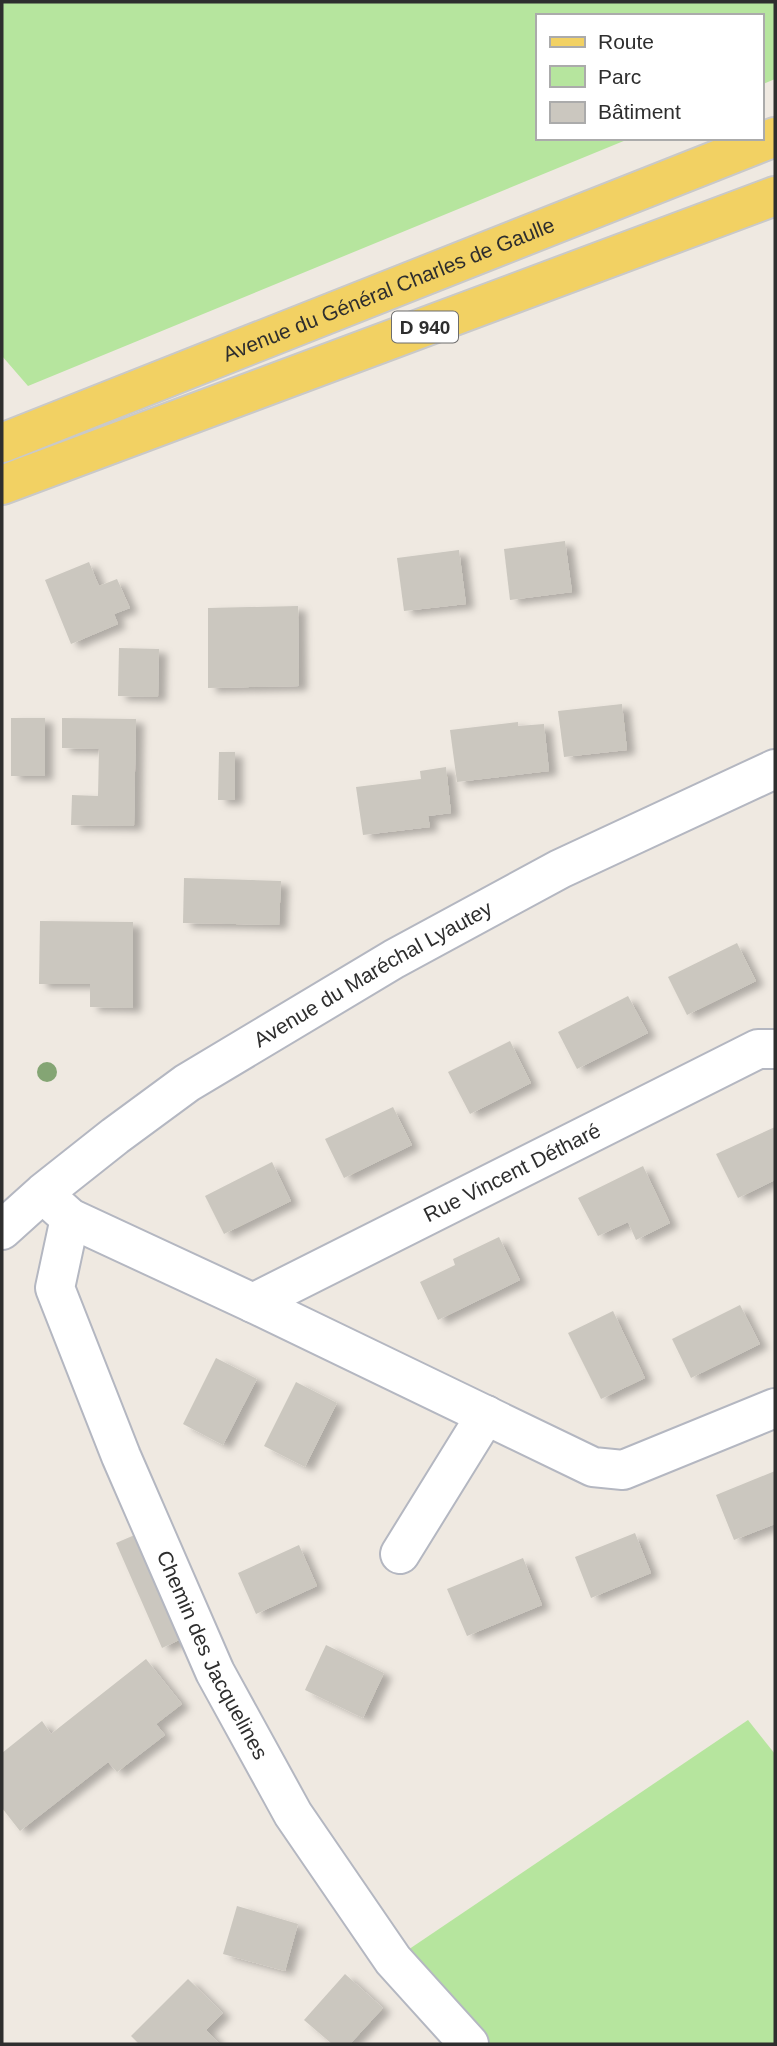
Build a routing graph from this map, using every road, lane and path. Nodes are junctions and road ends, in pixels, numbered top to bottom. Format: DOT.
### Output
graph roads {
  1 [pos="775,137"];
  2 [pos="775,196"];
  3 [pos="3,441"];
  4 [pos="14,481"];
  5 [pos="775,769"];
  6 [pos="775,1049"];
  7 [pos="56,1206"];
  8 [pos="2,1230"];
  9 [pos="253,1303"];
  10 [pos="775,1408"];
  11 [pos="486,1415"];
  12 [pos="400,1554"];
  13 [pos="469,2044"];
  1 -- 3 [label="main road, Avenue du Général Charles de Gaulle / D 940"];
  2 -- 4 [label="main road, Avenue du Général Charles de Gaulle / D 940"];
  3 -- 4 [label="street"];
  5 -- 7 [label="street, Avenue du Maréchal Lyautey"];
  6 -- 9 [label="street, Rue Vincent Détharé"];
  7 -- 8 [label="street, Avenue du Maréchal Lyautey"];
  7 -- 9 [label="street"];
  7 -- 13 [label="street, Chemin des Jacquelines"];
  9 -- 11 [label="street"];
  10 -- 11 [label="street"];
  11 -- 12 [label="street"];
}
